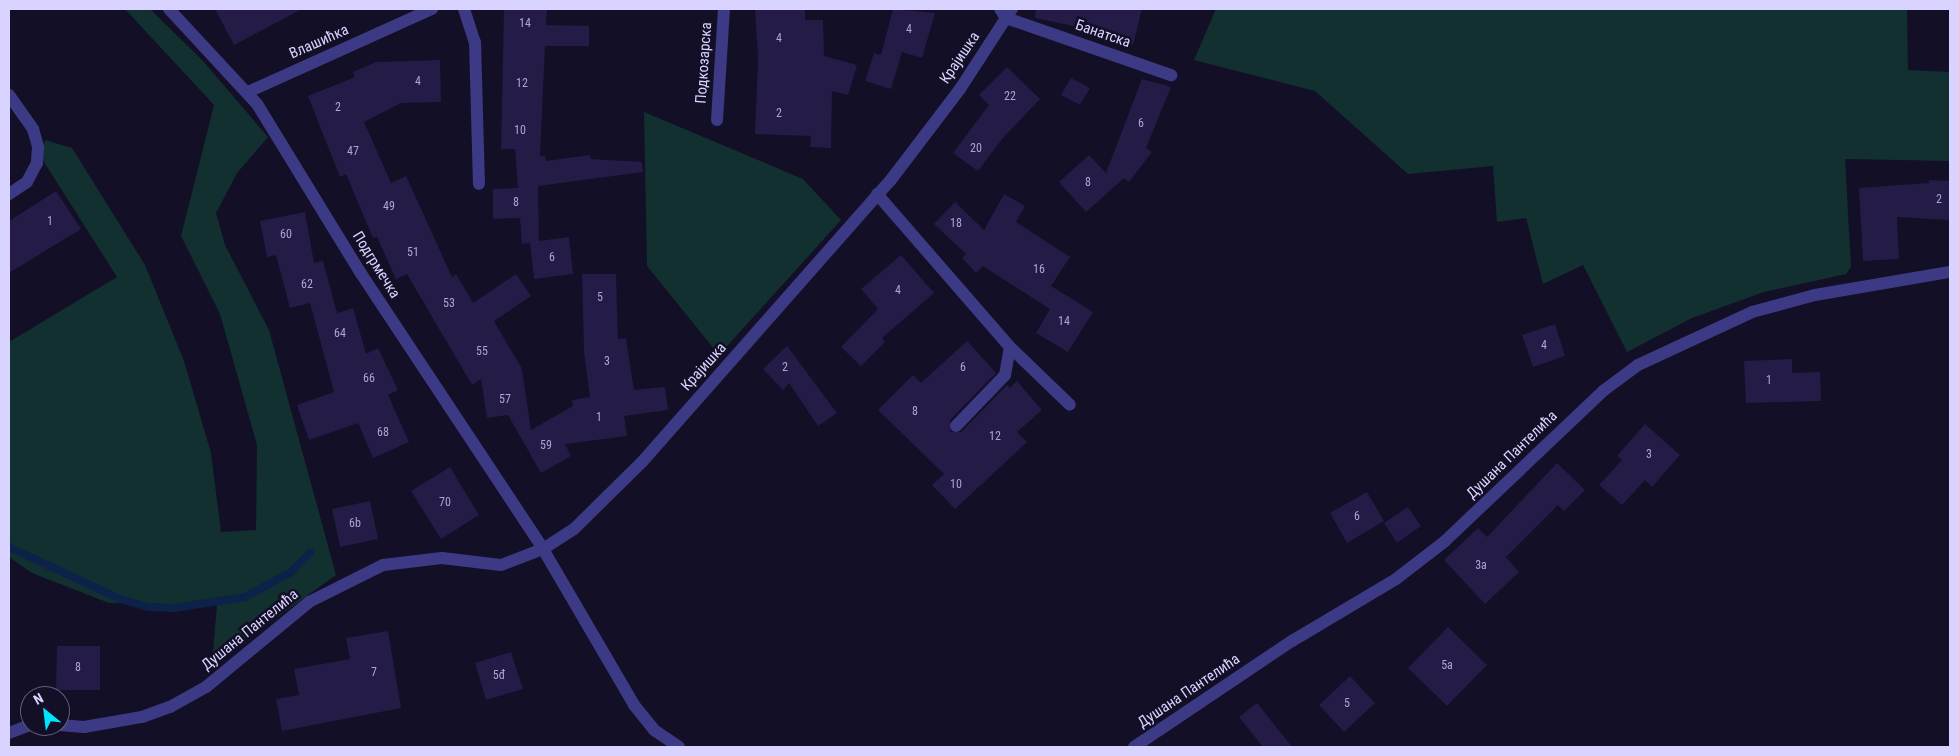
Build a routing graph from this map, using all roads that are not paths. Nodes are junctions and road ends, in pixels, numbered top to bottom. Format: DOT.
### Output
graph roads {
  1 [pos="169,9"];
  2 [pos="432,9"];
  3 [pos="464,9"];
  4 [pos="724,9"];
  5 [pos="1006,12"];
  6 [pos="1171,75"];
  7 [pos="248,92"];
  8 [pos="9,95"];
  9 [pos="717,120"];
  10 [pos="479,184"];
  11 [pos="9,194"];
  12 [pos="877,194"];
  13 [pos="1950,272"];
  14 [pos="1010,347"];
  15 [pos="1070,406"];
  16 [pos="956,426"];
  17 [pos="544,549"];
  18 [pos="70,726"];
  19 [pos="679,747"];
  20 [pos="1134,747"];
  1 -- 7 [label="street, Подгрмечка"];
  2 -- 7 [label="street, Влашићка"];
  3 -- 10 [label="street"];
  4 -- 9 [label="street, Подкозарска"];
  5 -- 6 [label="street, Банатска"];
  5 -- 12 [label="street, Крајишка"];
  7 -- 17 [label="street, Подгрмечка"];
  8 -- 11 [label="street"];
  12 -- 14 [label="street"];
  12 -- 17 [label="street, Крајишка"];
  13 -- 20 [label="street, Душана Пантелића"];
  14 -- 15 [label="street"];
  14 -- 16 [label="street"];
  17 -- 18 [label="street, Душана Пантелића"];
  17 -- 19 [label="street"];
}
